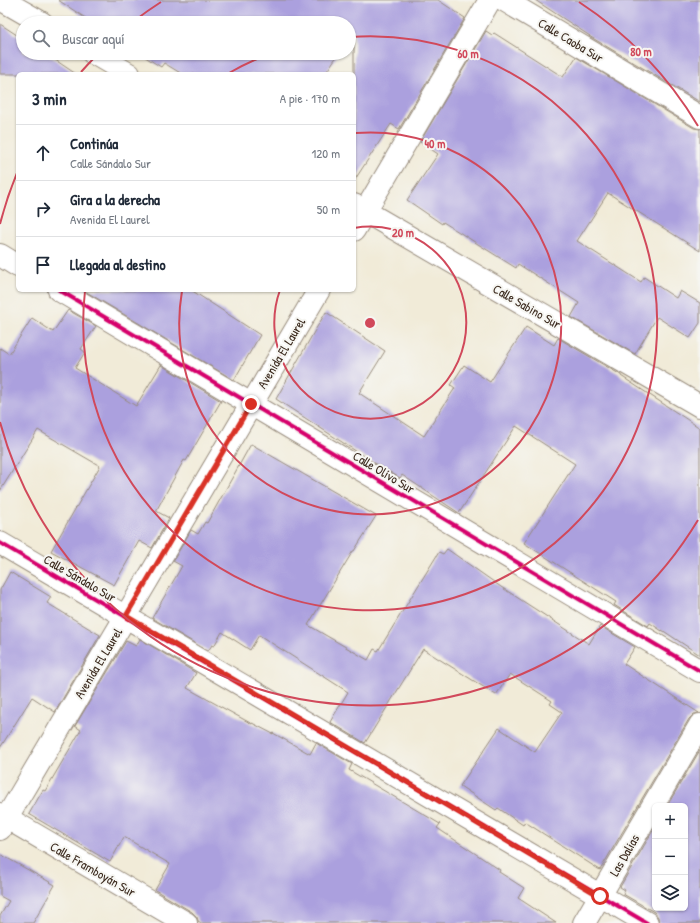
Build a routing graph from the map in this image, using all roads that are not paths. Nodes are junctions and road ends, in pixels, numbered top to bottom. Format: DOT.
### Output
graph roads {
  1 [pos="2,0"];
  2 [pos="490,0"];
  3 [pos="504,0"];
  4 [pos="30,16"];
  5 [pos="105,60"];
  6 [pos="126,72"];
  7 [pos="700,117"];
  8 [pos="360,208"];
  9 [pos="356,223"];
  10 [pos="0,255"];
  11 [pos="16,265"];
  12 [pos="62,292"];
  13 [pos="318,292"];
  14 [pos="251,404"];
  15 [pos="700,406"];
  16 [pos="0,542"];
  17 [pos="126,616"];
  18 [pos="700,672"];
  19 [pos="700,725"];
  20 [pos="2,820"];
  21 [pos="600,896"];
  22 [pos="186,923"];
  23 [pos="584,923"];
  24 [pos="647,923"];
  1 -- 4 [label="street"];
  2 -- 8 [label="street"];
  3 -- 7 [label="street, Calle Caoba Sur"];
  5 -- 6 [label="street"];
  8 -- 9 [label="street"];
  8 -- 15 [label="street, Calle Sabino Sur"];
  10 -- 11 [label="street"];
  12 -- 14 [label="street, Calle Olivo Sur"];
  13 -- 14 [label="street, Avenida El Laurel"];
  14 -- 17 [label="street, Avenida El Laurel"];
  14 -- 18 [label="street, Calle Olivo Sur"];
  16 -- 17 [label="street, Calle Sándalo Sur"];
  17 -- 20 [label="street, Avenida El Laurel"];
  17 -- 21 [label="street, Calle Sándalo Sur"];
  19 -- 21 [label="street, Las Dalias"];
  20 -- 22 [label="street, Calle Framboyán Sur"];
  21 -- 23 [label="street, Las Dalias"];
  21 -- 24 [label="street, Calle Sándalo Sur"];
}
